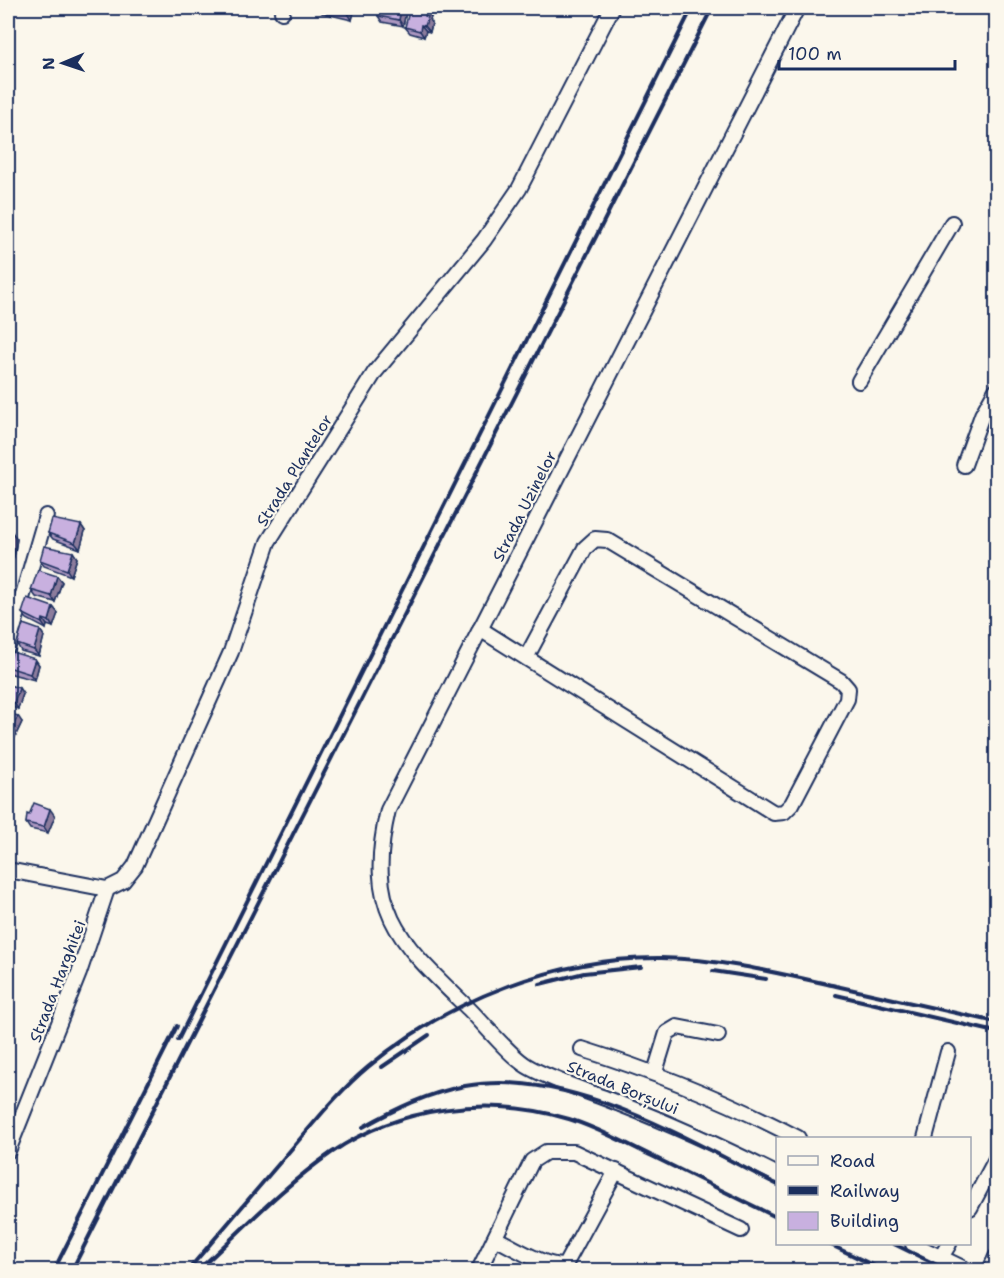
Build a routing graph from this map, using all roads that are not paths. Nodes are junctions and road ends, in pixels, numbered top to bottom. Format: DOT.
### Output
graph roads {
  1 [pos="612,8"];
  2 [pos="797,8"];
  3 [pos="952,223"];
  4 [pos="859,381"];
  5 [pos="996,390"];
  6 [pos="964,465"];
  7 [pos="46,516"];
  8 [pos="480,629"];
  9 [pos="8,646"];
  10 [pos="526,658"];
  11 [pos="8,870"];
  12 [pos="107,889"];
  13 [pos="471,1011"];
  14 [pos="718,1035"];
  15 [pos="582,1049"];
  16 [pos="948,1052"];
  17 [pos="655,1072"];
  18 [pos="796,1137"];
  19 [pos="925,1137"];
  20 [pos="8,1151"];
  21 [pos="996,1159"];
  22 [pos="616,1171"];
  23 [pos="776,1174"];
  24 [pos="971,1204"];
  25 [pos="741,1230"];
  26 [pos="495,1238"];
  27 [pos="916,1245"];
  28 [pos="948,1245"];
  29 [pos="941,1257"];
  30 [pos="996,1257"];
  31 [pos="479,1270"];
  32 [pos="967,1270"];
  33 [pos="990,1270"];
  1 -- 12 [label="street, Strada Plantelor"];
  2 -- 8 [label="street, Strada Uzinelor"];
  3 -- 4 [label="street"];
  5 -- 6 [label="street"];
  7 -- 9 [label="street"];
  8 -- 10 [label="street"];
  8 -- 13 [label="street, Strada Uzinelor"];
  10 -- 10 [label="street"];
  11 -- 12 [label="street"];
  12 -- 20 [label="street, Strada Harghitei"];
  13 -- 23 [label="street, Strada Borșului"];
  14 -- 17 [label="street"];
  15 -- 17 [label="street"];
  16 -- 19 [label="street"];
  17 -- 18 [label="street"];
  21 -- 24 [label="street"];
  22 -- 25 [label="street"];
  22 -- 26 [label="street"];
  22 -- 26 [label="street"];
  26 -- 31 [label="street"];
  27 -- 29 [label="street"];
  28 -- 29 [label="street"];
  29 -- 32 [label="street"];
  30 -- 33 [label="street"];
}
